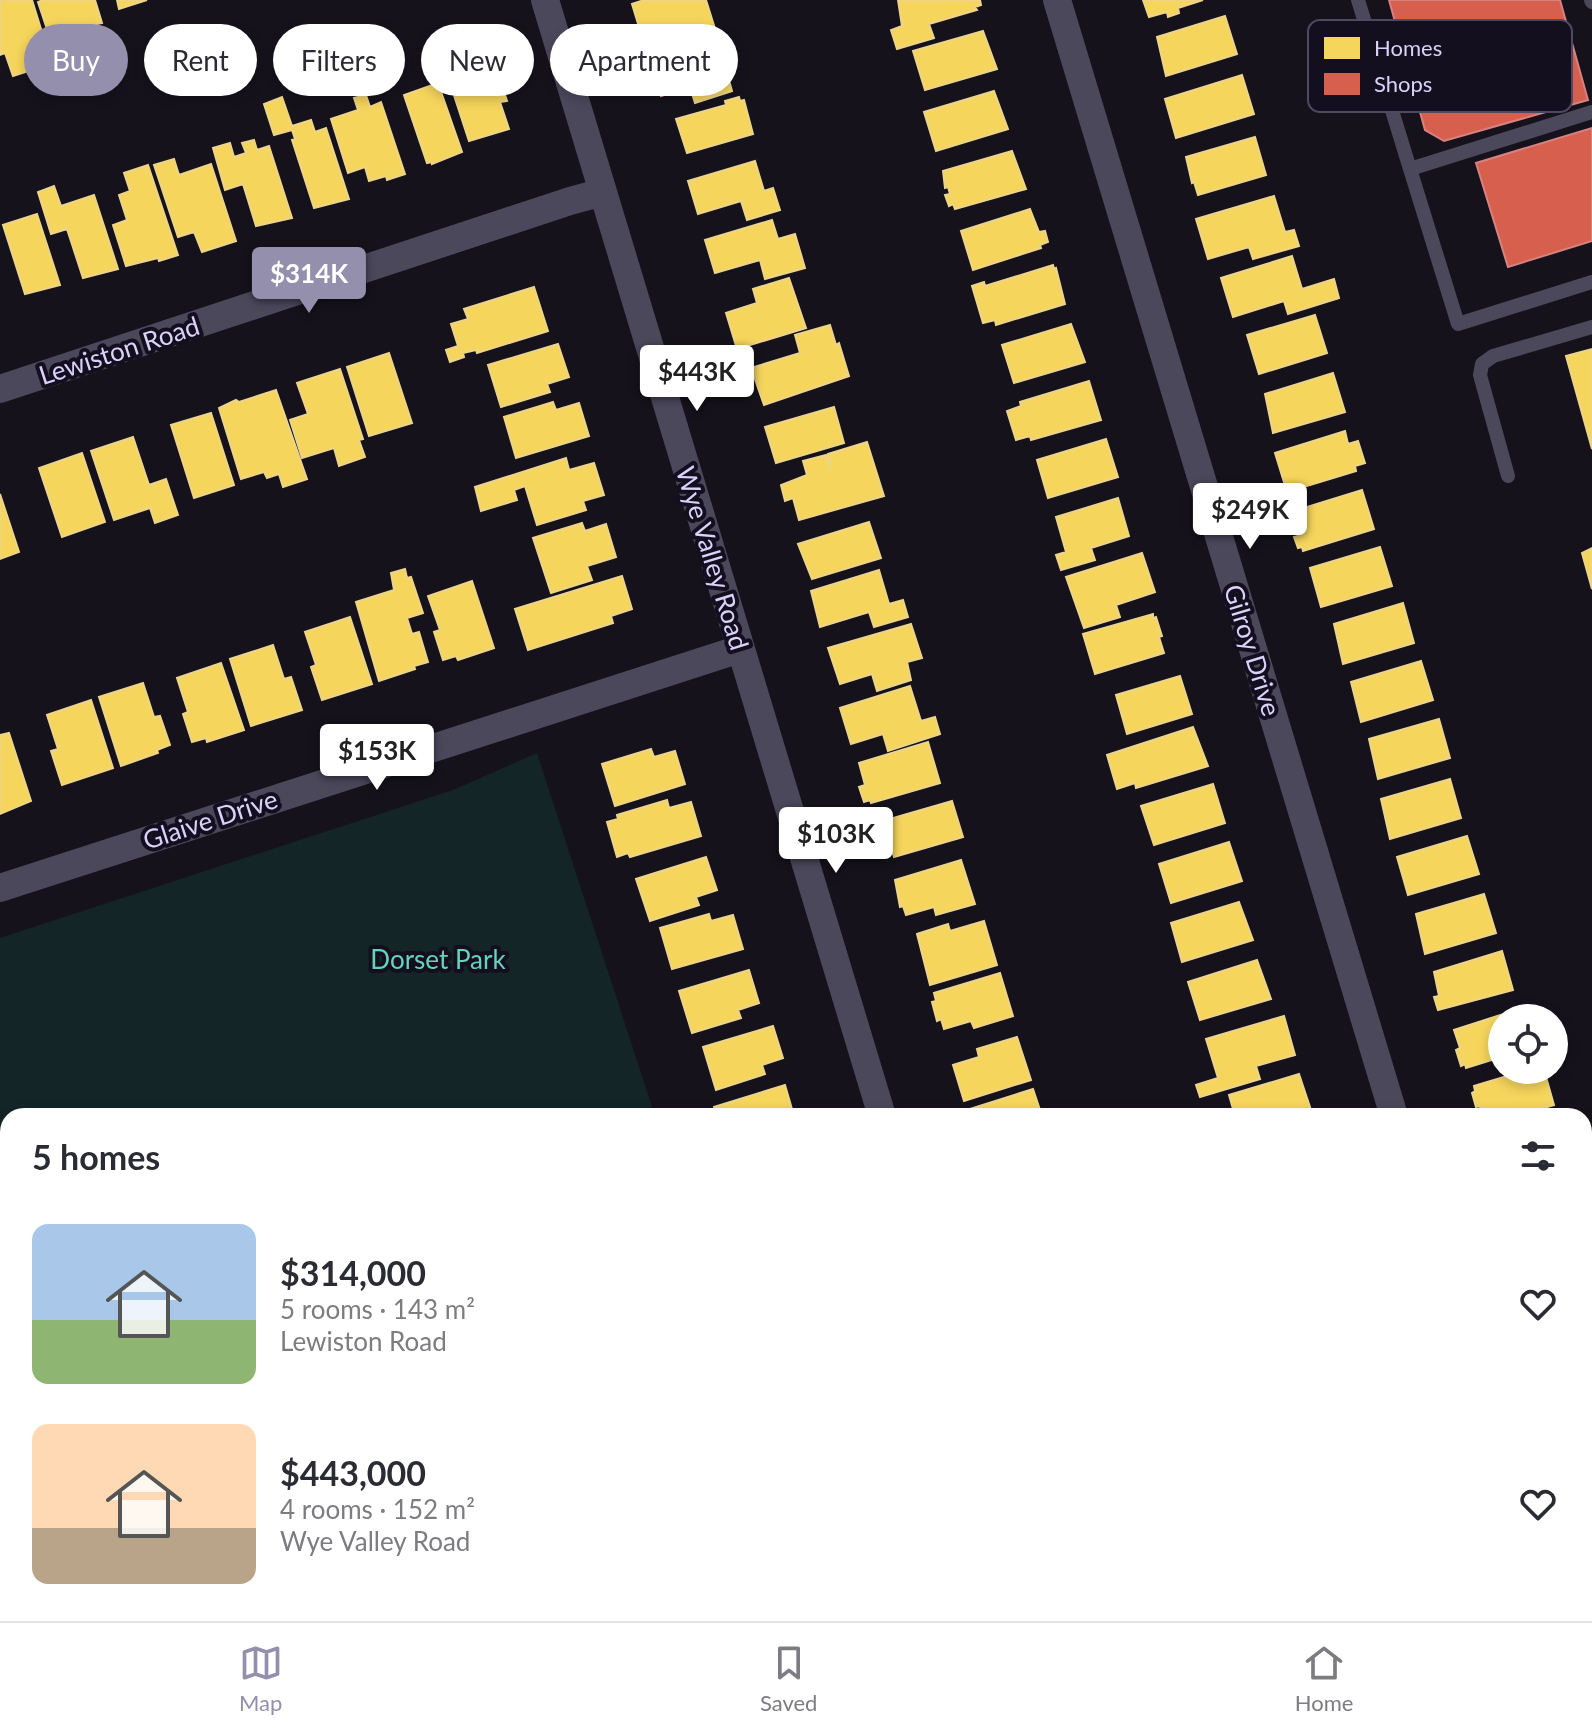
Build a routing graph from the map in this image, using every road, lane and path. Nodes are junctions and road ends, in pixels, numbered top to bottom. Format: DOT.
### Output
graph roads {
  1 [pos="545,0"];
  2 [pos="1057,0"];
  3 [pos="1358,0"];
  4 [pos="1364,20"];
  5 [pos="1392,112"];
  6 [pos="1592,112"];
  7 [pos="1410,169"];
  8 [pos="603,192"];
  9 [pos="1592,282"];
  10 [pos="1592,327"];
  11 [pos="0,389"];
  12 [pos="1508,476"];
  13 [pos="740,649"];
  14 [pos="0,888"];
  15 [pos="880,1108"];
  16 [pos="1392,1108"];
  1 -- 8 [label="street, Wye Valley Road"];
  2 -- 16 [label="street, Gilroy Drive"];
  3 -- 4 [label="lane"];
  5 -- 7 [label="lane"];
  6 -- 7 [label="lane"];
  7 -- 9 [label="lane"];
  8 -- 11 [label="street, Lewiston Road"];
  8 -- 13 [label="street, Wye Valley Road"];
  10 -- 12 [label="lane"];
  13 -- 14 [label="street, Glaive Drive"];
  13 -- 15 [label="street, Wye Valley Road"];
}
